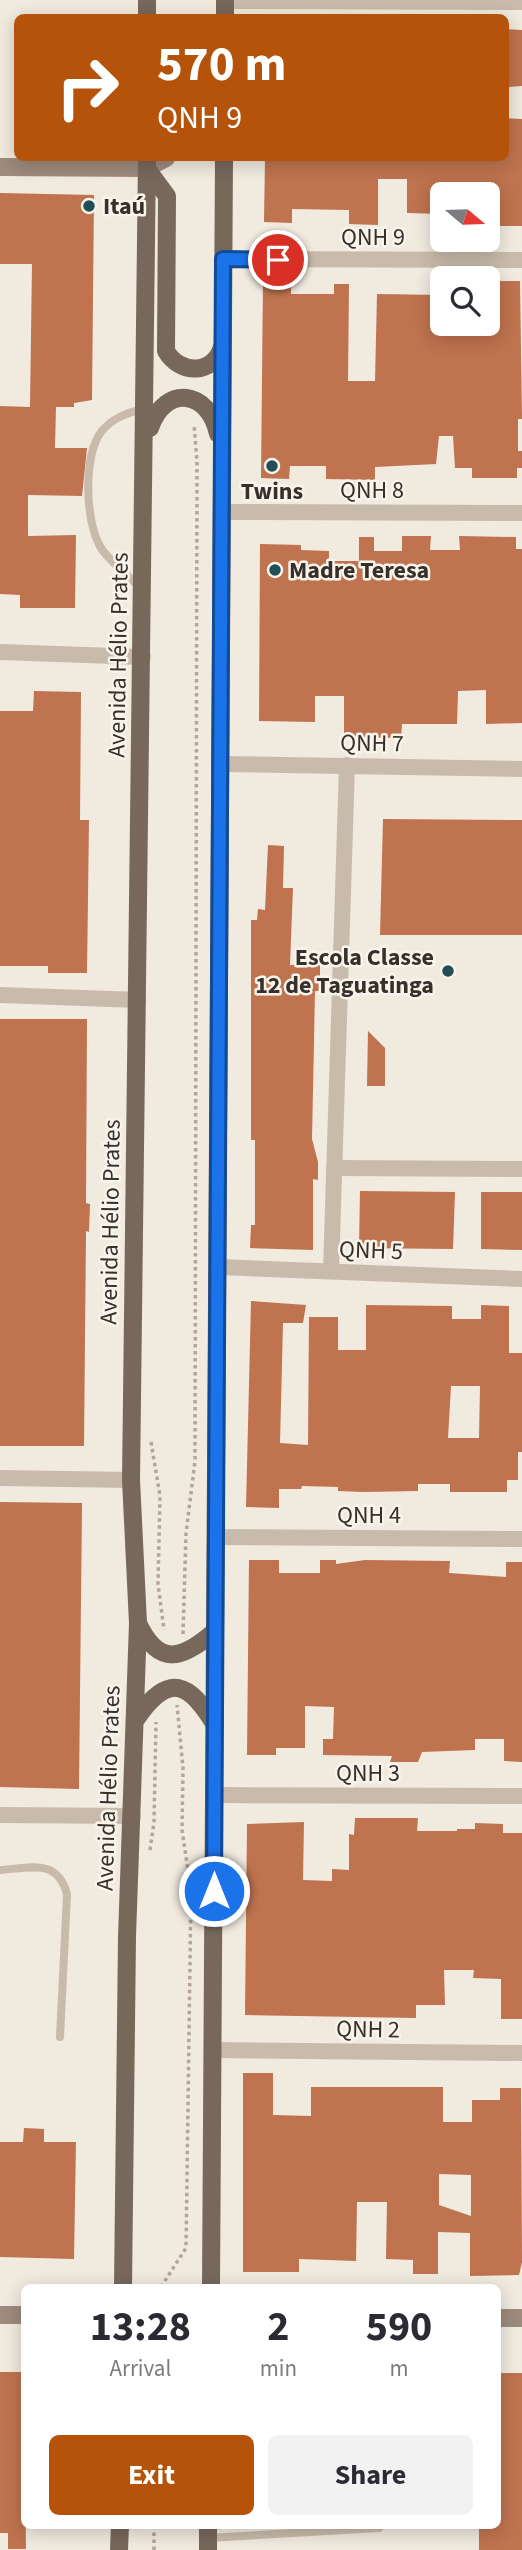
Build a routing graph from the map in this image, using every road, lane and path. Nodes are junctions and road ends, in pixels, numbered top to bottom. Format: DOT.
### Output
graph roads {
  1 [pos="522,2"];
  2 [pos="225,6"];
  3 [pos="224,161"];
  4 [pos="147,165"];
  5 [pos="0,167"];
  6 [pos="223,259"];
  7 [pos="522,260"];
  8 [pos="223,345"];
  9 [pos="185,398"];
  10 [pos="146,408"];
  11 [pos="146,439"];
  12 [pos="222,455"];
  13 [pos="222,512"];
  14 [pos="522,513"];
  15 [pos="144,591"];
  16 [pos="0,652"];
  17 [pos="143,657"];
  18 [pos="221,764"];
  19 [pos="347,765"];
  20 [pos="522,769"];
  21 [pos="0,995"];
  22 [pos="138,1000"];
  23 [pos="334,1168"];
  24 [pos="522,1169"];
  25 [pos="219,1267"];
  26 [pos="331,1271"];
  27 [pos="522,1279"];
  28 [pos="151,1441"];
  29 [pos="0,1478"];
  30 [pos="131,1480"];
  31 [pos="216,1537"];
  32 [pos="522,1539"];
  33 [pos="138,1623"];
  34 [pos="215,1631"];
  35 [pos="174,1650"];
  36 [pos="171,1689"];
  37 [pos="156,1712"];
  38 [pos="137,1719"];
  39 [pos="215,1726"];
  40 [pos="214,1795"];
  41 [pos="522,1796"];
  42 [pos="0,1815"];
  43 [pos="133,1816"];
  44 [pos="149,1856"];
  45 [pos="0,1870"];
  46 [pos="60,2037"];
  47 [pos="213,2050"];
  48 [pos="522,2053"];
  49 [pos="123,2284"];
  50 [pos="163,2284"];
  51 [pos="211,2284"];
  52 [pos="0,2315"];
  53 [pos="21,2315"];
  54 [pos="501,2318"];
  55 [pos="522,2318"];
  56 [pos="120,2529"];
  57 [pos="154,2529"];
  58 [pos="308,2529"];
  59 [pos="208,2538"];
  60 [pos="120,2550"];
  61 [pos="154,2550"];
  1 -- 2 [label="street"];
  3 -- 6 [label="main road"];
  4 -- 5 [label="street"];
  4 -- 8 [label="main road"];
  4 -- 10 [label="main road, Avenida Hélio Prates"];
  6 -- 7 [label="street, QNH 9"];
  6 -- 8 [label="main road"];
  8 -- 12 [label="main road"];
  9 -- 11 [label="main road"];
  9 -- 12 [label="main road"];
  9 -- 35 [label="path"];
  10 -- 11 [label="main road, Avenida Hélio Prates"];
  10 -- 15 [label="lane"];
  11 -- 15 [label="main road, Avenida Hélio Prates"];
  12 -- 13 [label="main road"];
  13 -- 14 [label="street, QNH 8"];
  13 -- 18 [label="main road"];
  15 -- 17 [label="main road, Avenida Hélio Prates"];
  16 -- 17 [label="street"];
  17 -- 22 [label="main road, Avenida Hélio Prates"];
  18 -- 19 [label="street, QNH 7"];
  18 -- 25 [label="main road"];
  19 -- 20 [label="street, QNH 7"];
  19 -- 23 [label="street"];
  21 -- 22 [label="street"];
  22 -- 30 [label="main road, Avenida Hélio Prates"];
  23 -- 24 [label="street"];
  23 -- 26 [label="street"];
  25 -- 26 [label="street, QNH 5"];
  25 -- 31 [label="main road"];
  26 -- 27 [label="street, QNH 5"];
  28 -- 35 [label="path"];
  29 -- 30 [label="street"];
  30 -- 33 [label="main road, Avenida Hélio Prates"];
  31 -- 32 [label="street, QNH 4"];
  31 -- 34 [label="main road"];
  33 -- 35 [label="main road"];
  33 -- 38 [label="main road, Avenida Hélio Prates"];
  34 -- 35 [label="main road"];
  34 -- 39 [label="main road"];
  36 -- 38 [label="main road"];
  36 -- 39 [label="main road"];
  36 -- 50 [label="path"];
  37 -- 44 [label="path"];
  38 -- 43 [label="main road, Avenida Hélio Prates"];
  39 -- 40 [label="main road"];
  40 -- 41 [label="street, QNH 3"];
  40 -- 47 [label="main road"];
  42 -- 43 [label="street"];
  43 -- 49 [label="main road, Avenida Hélio Prates"];
  45 -- 46 [label="lane"];
  47 -- 48 [label="street, QNH 2"];
  47 -- 51 [label="main road"];
  52 -- 53 [label="street"];
  54 -- 55 [label="street"];
  56 -- 60 [label="main road"];
  57 -- 61 [label="path"];
  58 -- 59 [label="lane"];
}
